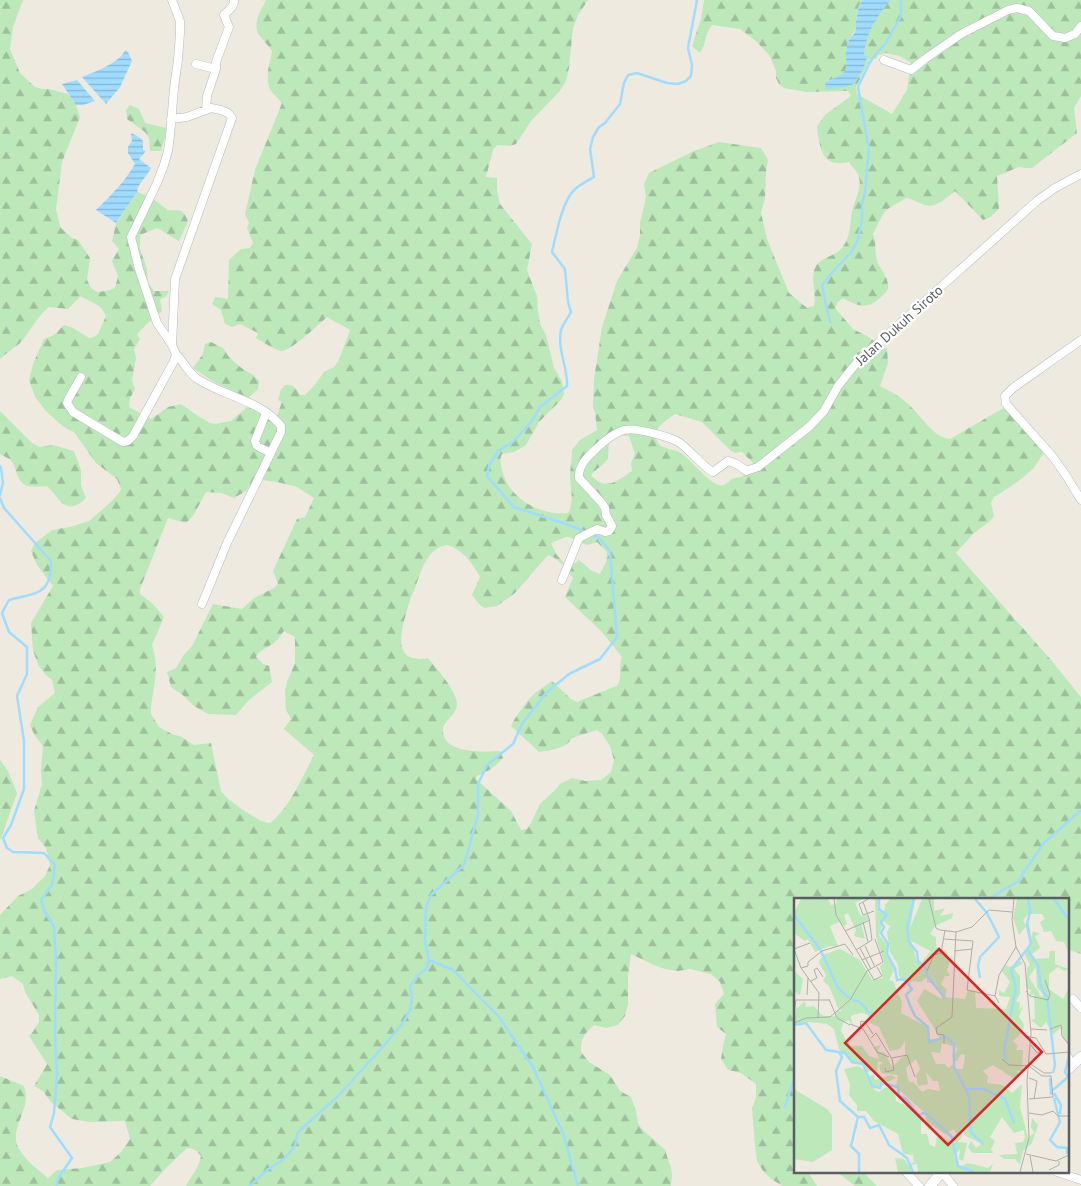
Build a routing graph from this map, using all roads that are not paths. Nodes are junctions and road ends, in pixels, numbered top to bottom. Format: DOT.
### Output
graph roads {
  1 [pos="173,0"];
  2 [pos="234,0"];
  3 [pos="1081,26"];
  4 [pos="884,60"];
  5 [pos="196,64"];
  6 [pos="216,69"];
  7 [pos="206,110"];
  8 [pos="172,119"];
  9 [pos="1081,174"];
  10 [pos="1081,340"];
  11 [pos="172,345"];
  12 [pos="176,354"];
  13 [pos="82,377"];
  14 [pos="266,413"];
  15 [pos="271,453"];
  16 [pos="1081,500"];
  17 [pos="562,580"];
  18 [pos="202,604"];
  19 [pos="1073,999"];
  20 [pos="1081,1008"];
  21 [pos="1081,1057"];
  22 [pos="1070,1067"];
  23 [pos="908,1174"];
  24 [pos="940,1174"];
  25 [pos="944,1174"];
  26 [pos="1063,1174"];
  27 [pos="1081,1180"];
  28 [pos="919,1186"];
  29 [pos="930,1186"];
  30 [pos="953,1186"];
  1 -- 8 [label="street"];
  2 -- 6 [label="street"];
  3 -- 4 [label="street"];
  5 -- 6 [label="street"];
  6 -- 7 [label="street"];
  7 -- 8 [label="street"];
  7 -- 11 [label="street"];
  8 -- 11 [label="street"];
  9 -- 17 [label="street, Jalan Dukuh Siroto"];
  10 -- 16 [label="street"];
  11 -- 12 [label="street"];
  12 -- 13 [label="street"];
  12 -- 14 [label="street"];
  14 -- 15 [label="street"];
  14 -- 15 [label="street"];
  15 -- 18 [label="street"];
  19 -- 20 [label="street"];
  21 -- 22 [label="street"];
  23 -- 28 [label="street"];
  24 -- 29 [label="street"];
  25 -- 30 [label="street"];
  26 -- 27 [label="street"];
}
